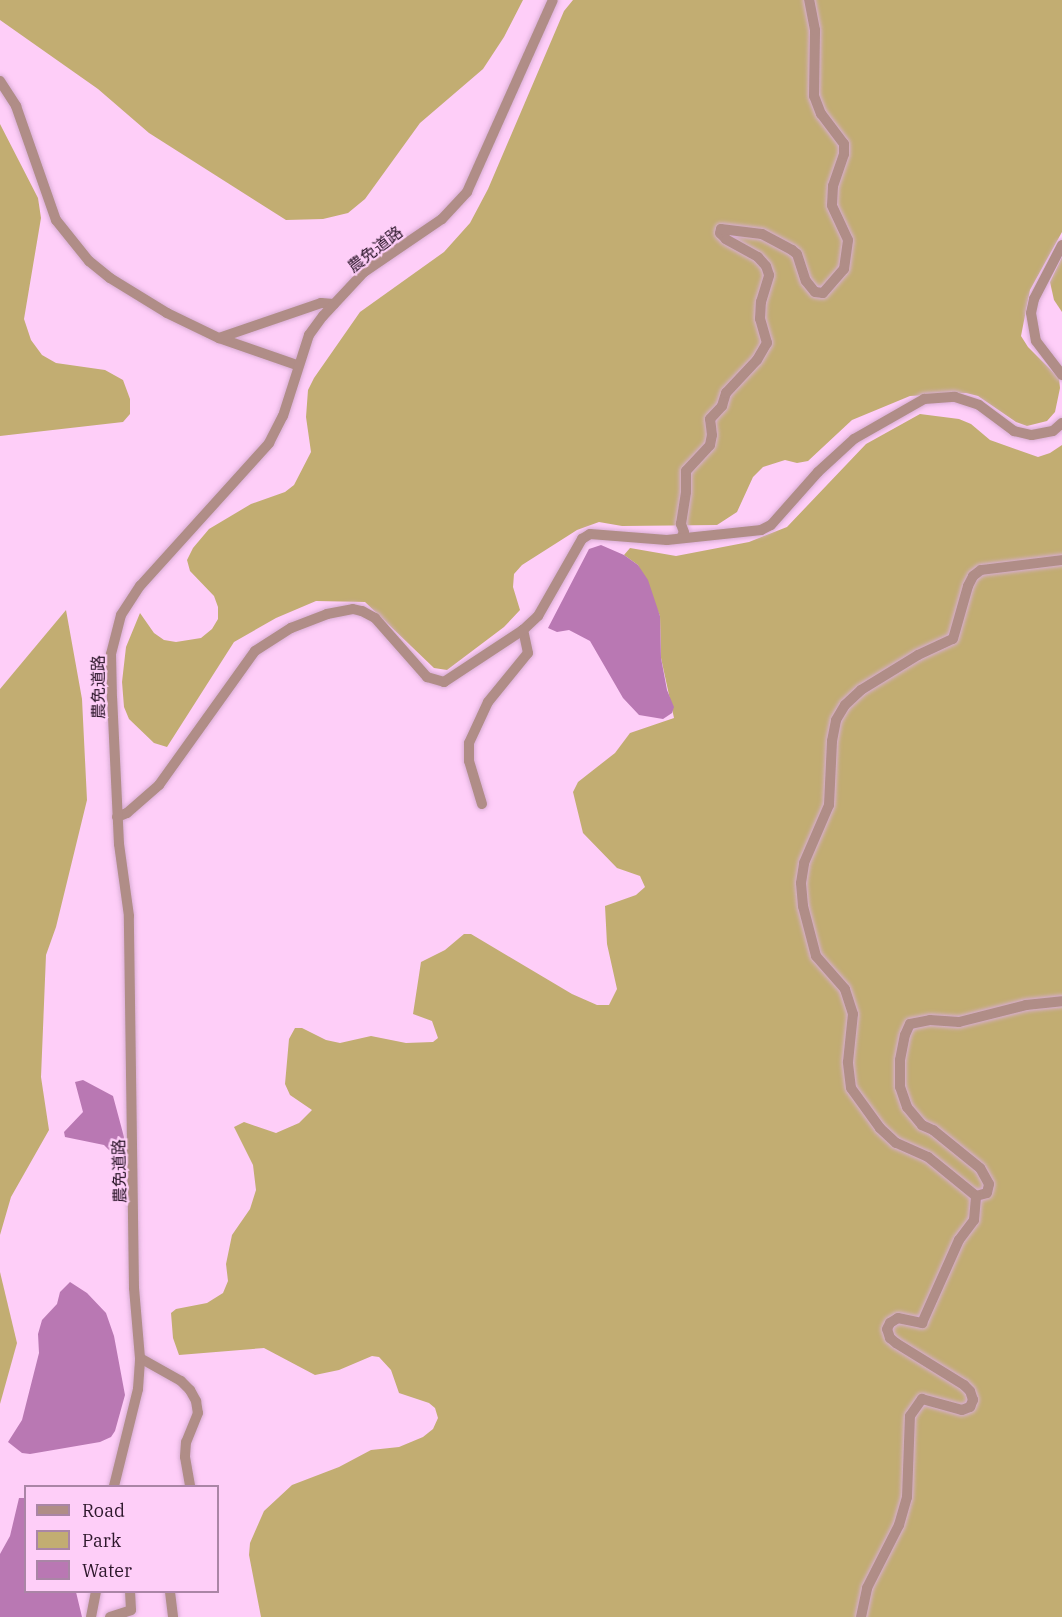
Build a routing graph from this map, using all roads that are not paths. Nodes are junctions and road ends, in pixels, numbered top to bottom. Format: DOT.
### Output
graph roads {
  1 [pos="553,0"];
  2 [pos="809,0"];
  3 [pos="0,81"];
  4 [pos="1062,245"];
  5 [pos="334,304"];
  6 [pos="219,338"];
  7 [pos="297,365"];
  8 [pos="1062,375"];
  9 [pos="1062,423"];
  10 [pos="682,536"];
  11 [pos="1062,560"];
  12 [pos="523,630"];
  13 [pos="482,804"];
  14 [pos="117,817"];
  15 [pos="1062,1001"];
  16 [pos="976,1196"];
  17 [pos="140,1358"];
  18 [pos="114,1485"];
  19 [pos="190,1485"];
  20 [pos="96,1593"];
  21 [pos="130,1593"];
  22 [pos="170,1593"];
  23 [pos="91,1617"];
  24 [pos="110,1617"];
  25 [pos="173,1617"];
  26 [pos="861,1617"];
  1 -- 5 [label="street, 農免道路"];
  2 -- 10 [label="street"];
  3 -- 6 [label="street"];
  4 -- 8 [label="street"];
  5 -- 6 [label="street"];
  5 -- 7 [label="street, 農免道路"];
  6 -- 7 [label="street"];
  7 -- 14 [label="street, 農免道路"];
  9 -- 10 [label="street"];
  10 -- 12 [label="street"];
  11 -- 16 [label="street"];
  12 -- 13 [label="street"];
  12 -- 14 [label="street"];
  14 -- 17 [label="street, 農免道路"];
  15 -- 16 [label="street"];
  16 -- 26 [label="street"];
  17 -- 18 [label="street, 農免道路"];
  17 -- 19 [label="street"];
  20 -- 23 [label="street"];
  21 -- 24 [label="street"];
  22 -- 25 [label="street"];
}
